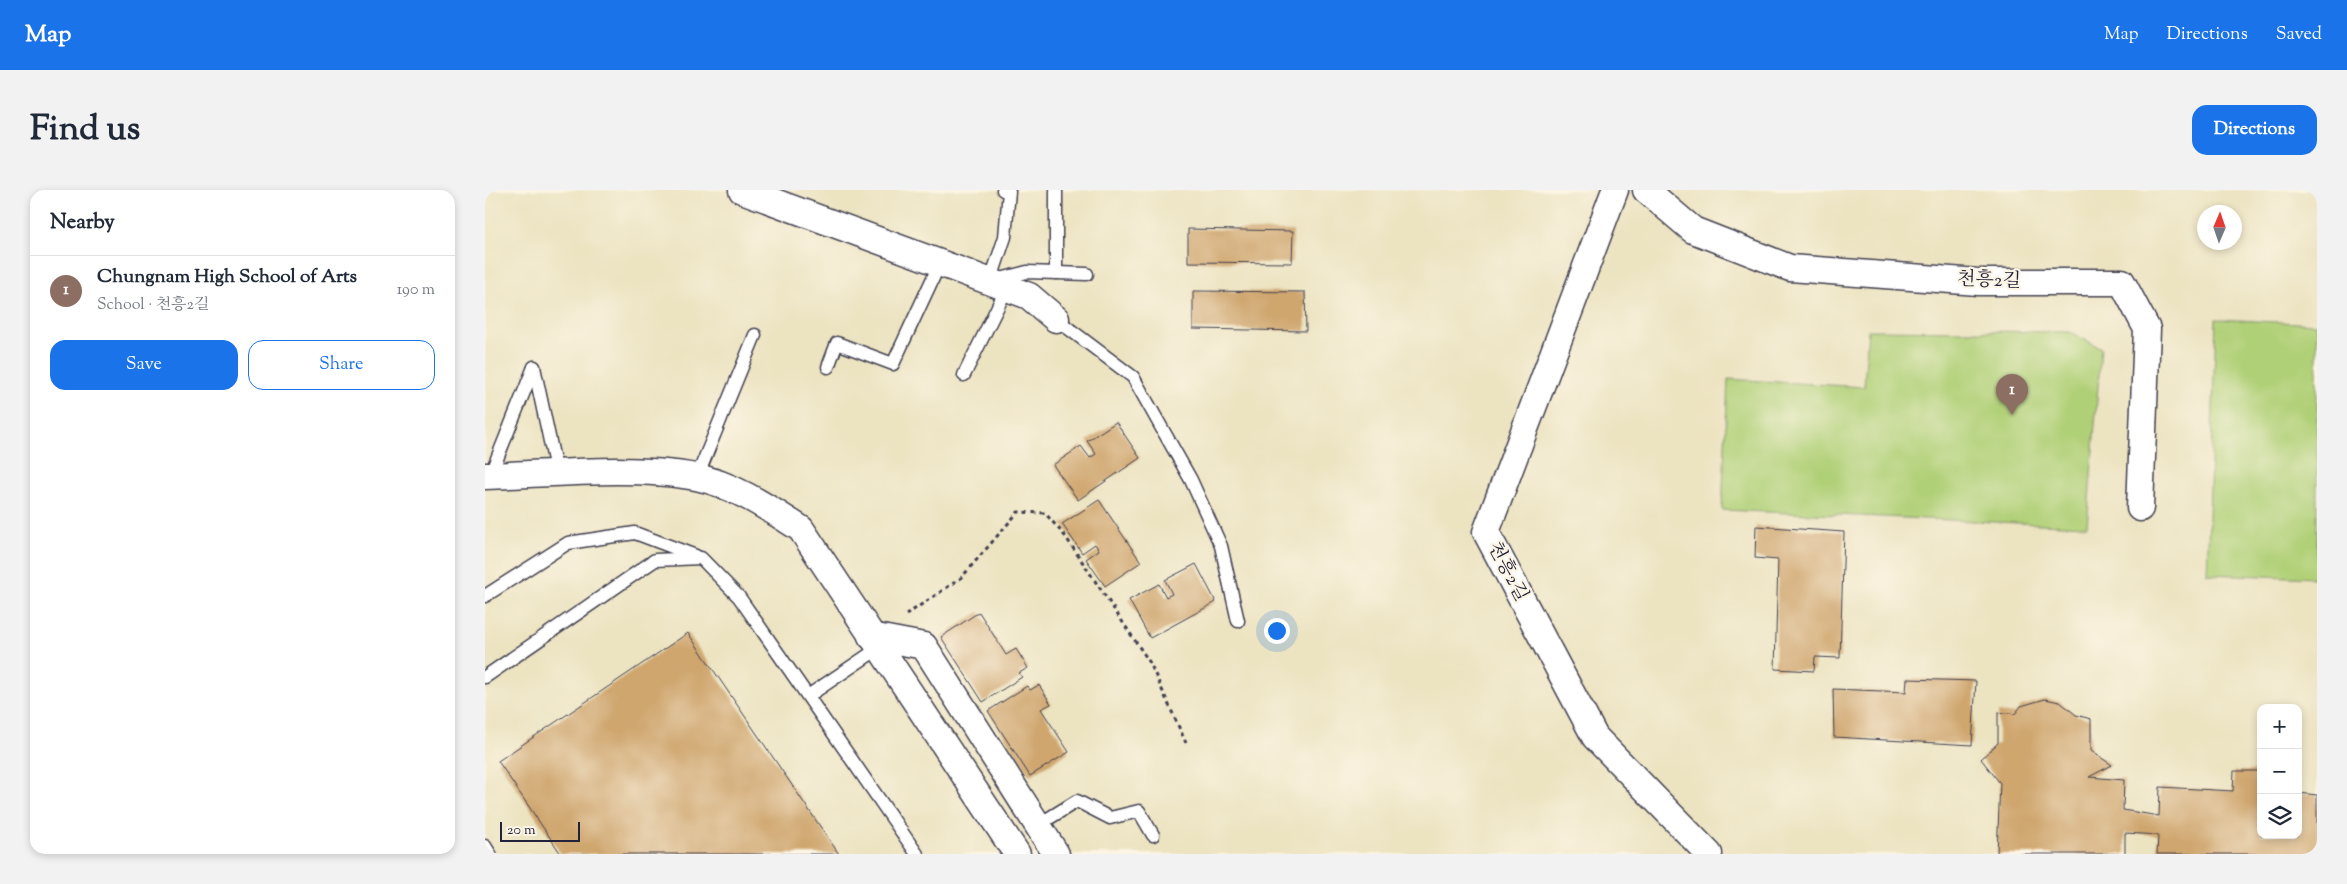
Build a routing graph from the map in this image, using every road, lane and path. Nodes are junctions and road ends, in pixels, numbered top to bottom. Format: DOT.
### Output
graph roads {
  1 [pos="742,190"];
  2 [pos="1003,190"];
  3 [pos="1057,190"];
  4 [pos="1615,190"];
  5 [pos="1645,190"];
  6 [pos="940,263"];
  7 [pos="1055,273"];
  8 [pos="1087,274"];
  9 [pos="999,285"];
  10 [pos="1056,319"];
  11 [pos="755,334"];
  12 [pos="828,367"];
  13 [pos="964,375"];
  14 [pos="557,474"];
  15 [pos="487,476"];
  16 [pos="697,477"];
  17 [pos="2139,508"];
  18 [pos="701,558"];
  19 [pos="485,596"];
  20 [pos="1238,621"];
  21 [pos="875,642"];
  22 [pos="485,677"];
  23 [pos="808,696"];
  24 [pos="1186,743"];
  25 [pos="1038,825"];
  26 [pos="1153,835"];
  27 [pos="485,846"];
  28 [pos="490,854"];
  29 [pos="917,854"];
  30 [pos="1017,854"];
  31 [pos="1056,854"];
  32 [pos="1709,854"];
  1 -- 6 [label="street"];
  2 -- 9 [label="lane"];
  3 -- 7 [label="lane"];
  4 -- 32 [label="street, 천흥2길"];
  5 -- 17 [label="street, 천흥2길"];
  6 -- 9 [label="street"];
  6 -- 12 [label="lane"];
  7 -- 8 [label="lane"];
  7 -- 9 [label="lane"];
  9 -- 10 [label="street"];
  9 -- 13 [label="lane"];
  10 -- 20 [label="lane"];
  11 -- 16 [label="lane"];
  14 -- 15 [label="street"];
  14 -- 15 [label="lane"];
  14 -- 16 [label="street"];
  16 -- 21 [label="street"];
  18 -- 19 [label="lane"];
  18 -- 22 [label="lane"];
  18 -- 23 [label="lane"];
  21 -- 23 [label="lane"];
  21 -- 24 [label="path"];
  21 -- 25 [label="street"];
  21 -- 30 [label="street"];
  23 -- 29 [label="lane"];
  25 -- 26 [label="lane"];
  25 -- 31 [label="street"];
  27 -- 28 [label="lane"];
}
